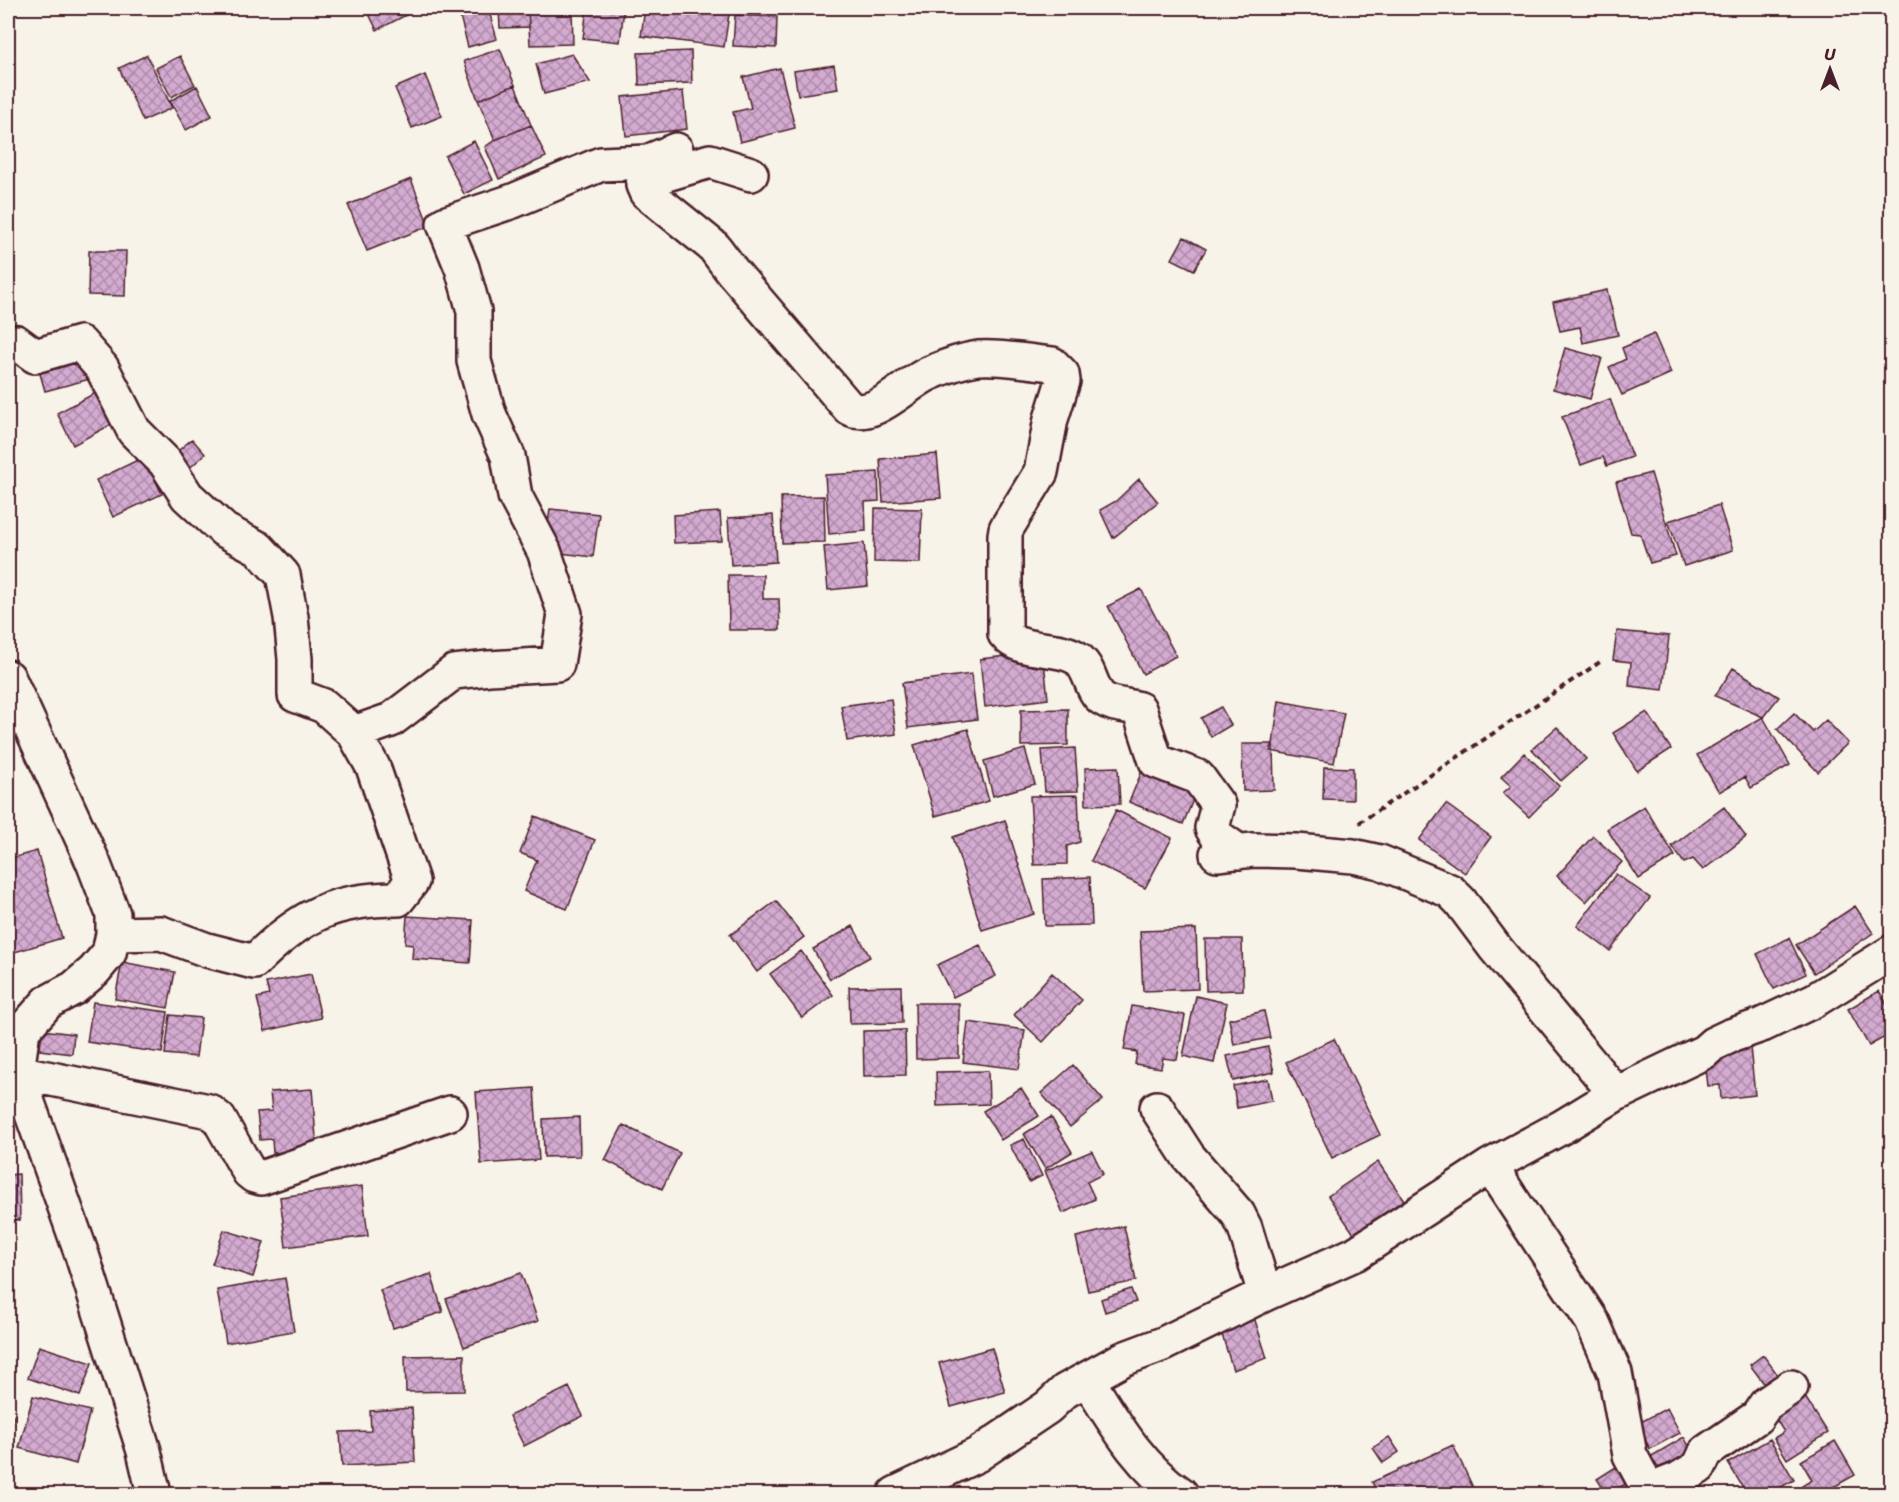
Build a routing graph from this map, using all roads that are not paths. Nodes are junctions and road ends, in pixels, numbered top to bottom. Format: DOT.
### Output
graph roads {
  1 [pos="720,163"];
  2 [pos="751,174"];
  3 [pos="8,345"];
  4 [pos="8,677"];
  5 [pos="354,733"];
  6 [pos="113,934"];
  7 [pos="1892,952"];
  8 [pos="17,1072"];
  9 [pos="1616,1094"];
  10 [pos="1157,1108"];
  11 [pos="450,1113"];
  12 [pos="1490,1166"];
  13 [pos="1265,1294"];
  14 [pos="1087,1379"];
  15 [pos="1791,1387"];
  16 [pos="1650,1493"];
  17 [pos="154,1494"];
  18 [pos="895,1494"];
  19 [pos="1181,1494"];
  1 -- 2 [label="street"];
  1 -- 5 [label="street"];
  1 -- 9 [label="street"];
  3 -- 5 [label="street"];
  4 -- 6 [label="street"];
  5 -- 6 [label="street"];
  6 -- 8 [label="street"];
  7 -- 9 [label="street"];
  8 -- 11 [label="street"];
  8 -- 17 [label="street"];
  9 -- 12 [label="street"];
  10 -- 13 [label="street"];
  12 -- 13 [label="street"];
  12 -- 16 [label="street"];
  13 -- 14 [label="street"];
  14 -- 18 [label="street"];
  14 -- 19 [label="street"];
  15 -- 16 [label="street"];
}
